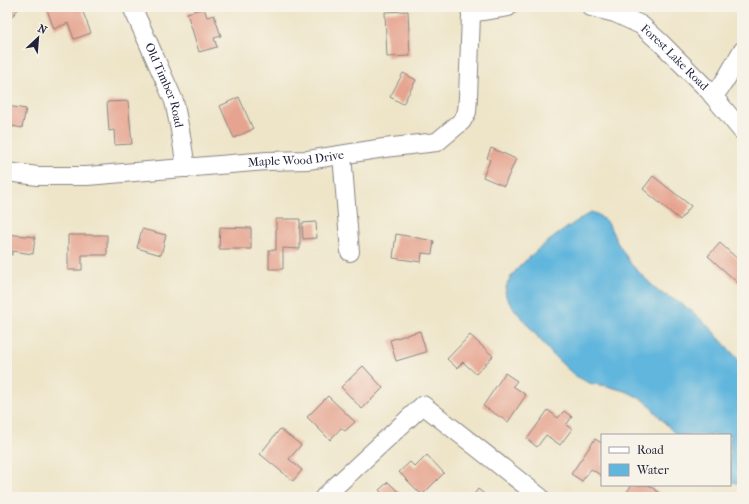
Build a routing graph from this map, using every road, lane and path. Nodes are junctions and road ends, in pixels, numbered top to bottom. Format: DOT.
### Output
graph roads {
  1 [pos="132,7"];
  2 [pos="508,7"];
  3 [pos="591,7"];
  4 [pos="470,11"];
  5 [pos="742,51"];
  6 [pos="713,96"];
  7 [pos="742,131"];
  8 [pos="342,155"];
  9 [pos="186,168"];
  10 [pos="7,172"];
  11 [pos="350,252"];
  12 [pos="324,497"];
  13 [pos="540,497"];
  1 -- 9 [label="street, Old Timber Road"];
  2 -- 4 [label="street"];
  3 -- 6 [label="street, Forest Lake Road"];
  4 -- 8 [label="street, Maple Wood Drive"];
  5 -- 6 [label="street"];
  6 -- 7 [label="street, Forest Lake Road"];
  8 -- 9 [label="street, Maple Wood Drive"];
  8 -- 11 [label="street"];
  9 -- 10 [label="street, Maple Wood Drive"];
  12 -- 13 [label="street"];
}
